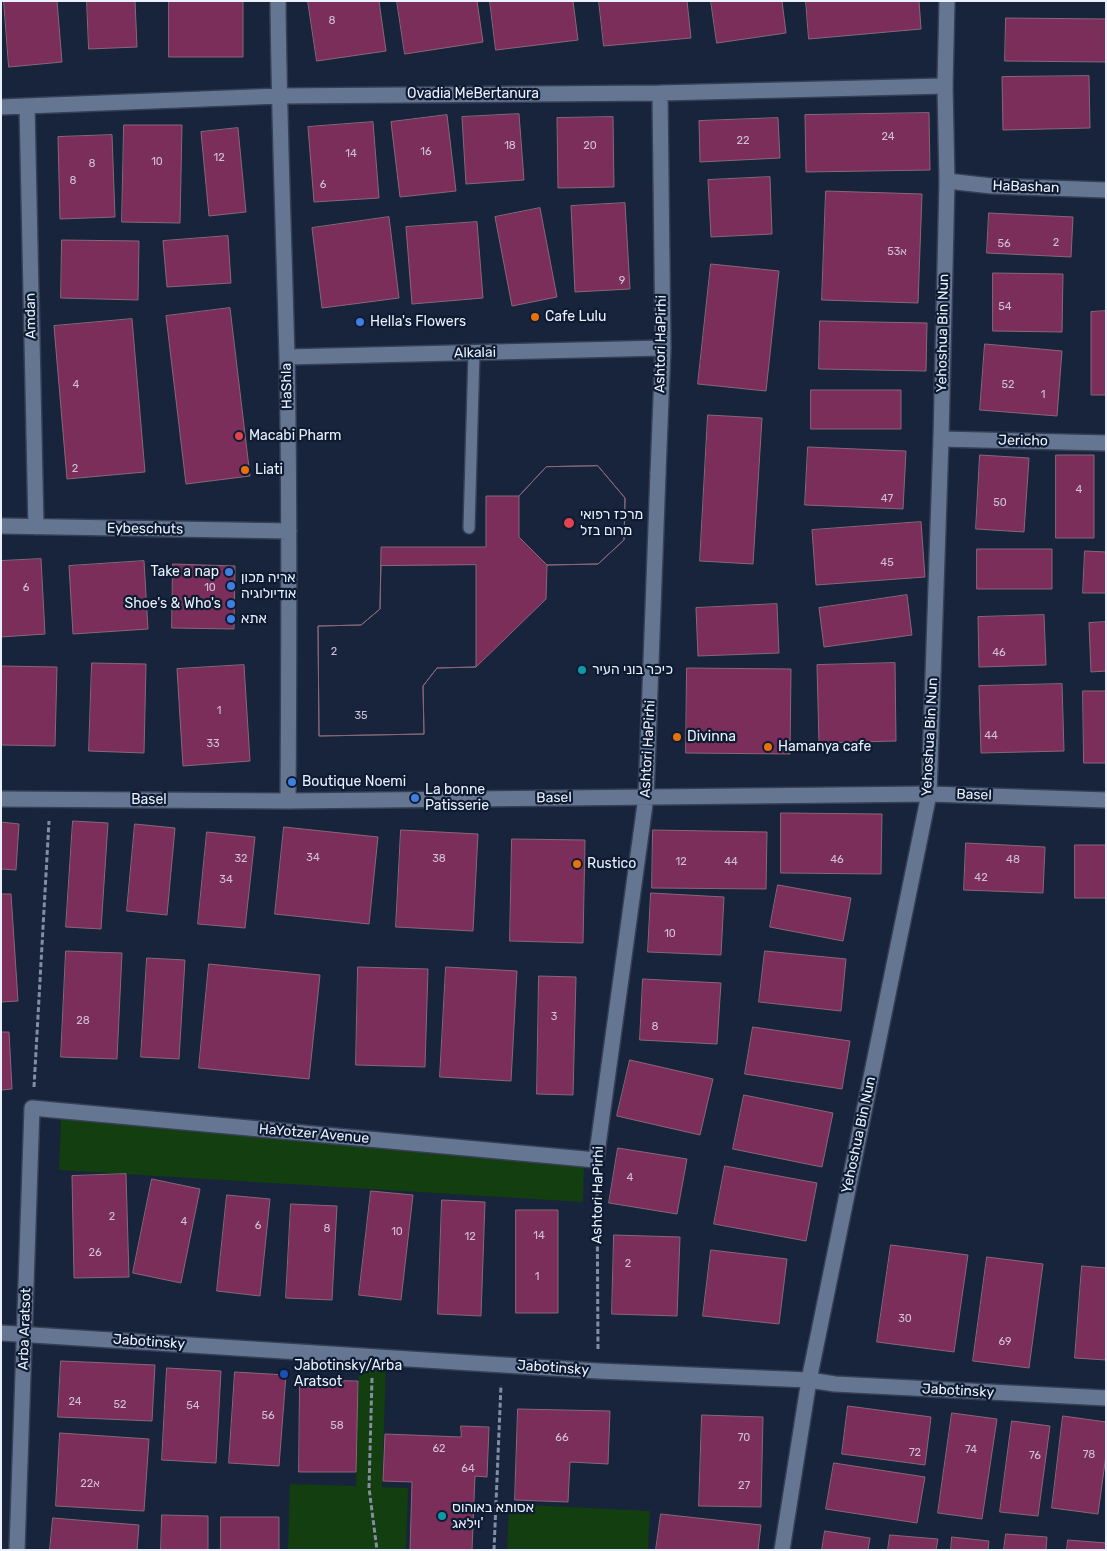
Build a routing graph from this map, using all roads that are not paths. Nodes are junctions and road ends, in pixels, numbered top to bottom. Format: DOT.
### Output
graph roads {
  1 [pos="278,1"];
  2 [pos="946,1"];
  3 [pos="945,86"];
  4 [pos="660,93"];
  5 [pos="279,96"];
  6 [pos="27,106"];
  7 [pos="1,107"];
  8 [pos="947,181"];
  9 [pos="1106,190"];
  10 [pos="663,348"];
  11 [pos="474,352"];
  12 [pos="287,357"];
  13 [pos="941,440"];
  14 [pos="1106,443"];
  15 [pos="1,526"];
  16 [pos="36,527"];
  17 [pos="469,528"];
  18 [pos="290,532"];
  19 [pos="929,794"];
  20 [pos="646,797"];
  21 [pos="1,799"];
  22 [pos="1106,800"];
  23 [pos="288,801"];
  24 [pos="32,1108"];
  25 [pos="596,1160"];
  26 [pos="1,1333"];
  27 [pos="24,1334"];
  28 [pos="809,1380"];
  29 [pos="1106,1398"];
  30 [pos="16,1550"];
  31 [pos="782,1550"];
  1 -- 5 [label="street, HaShla"];
  2 -- 3 [label="street, Yehoshua Bin Nun"];
  3 -- 4 [label="street, Ovadia MeBertanura"];
  3 -- 8 [label="street, Yehoshua Bin Nun"];
  4 -- 5 [label="street, Ovadia MeBertanura"];
  4 -- 10 [label="street, Ashtori HaPirhi"];
  5 -- 6 [label="street, Ovadia MeBertanura"];
  5 -- 12 [label="street, HaShla"];
  6 -- 7 [label="street, Ovadia MeBertanura"];
  6 -- 16 [label="street, Amdan"];
  8 -- 9 [label="street, HaBashan"];
  8 -- 13 [label="street, Yehoshua Bin Nun"];
  10 -- 11 [label="street, Alkalai"];
  10 -- 20 [label="street, Ashtori HaPirhi"];
  11 -- 12 [label="street, Alkalai"];
  11 -- 17 [label="lane"];
  12 -- 18 [label="street, HaShla"];
  13 -- 14 [label="street, Jericho"];
  13 -- 19 [label="street, Yehoshua Bin Nun"];
  15 -- 16 [label="street, Eybeschuts"];
  16 -- 18 [label="street, Eybeschuts"];
  18 -- 23 [label="street, HaShla"];
  19 -- 20 [label="street, Basel"];
  19 -- 22 [label="street, Basel"];
  19 -- 28 [label="street, Yehoshua Bin Nun"];
  20 -- 23 [label="street, Basel"];
  20 -- 25 [label="street, Ashtori HaPirhi"];
  21 -- 23 [label="street, Basel"];
  24 -- 25 [label="street, HaYotzer Avenue"];
  24 -- 27 [label="street, Arba Aratsot"];
  26 -- 27 [label="street, Jabotinsky"];
  27 -- 28 [label="street, Jabotinsky"];
  27 -- 30 [label="street, Arba Aratsot"];
  28 -- 29 [label="street, Jabotinsky"];
  28 -- 31 [label="street, Yehoshua Bin Nun"];
}
